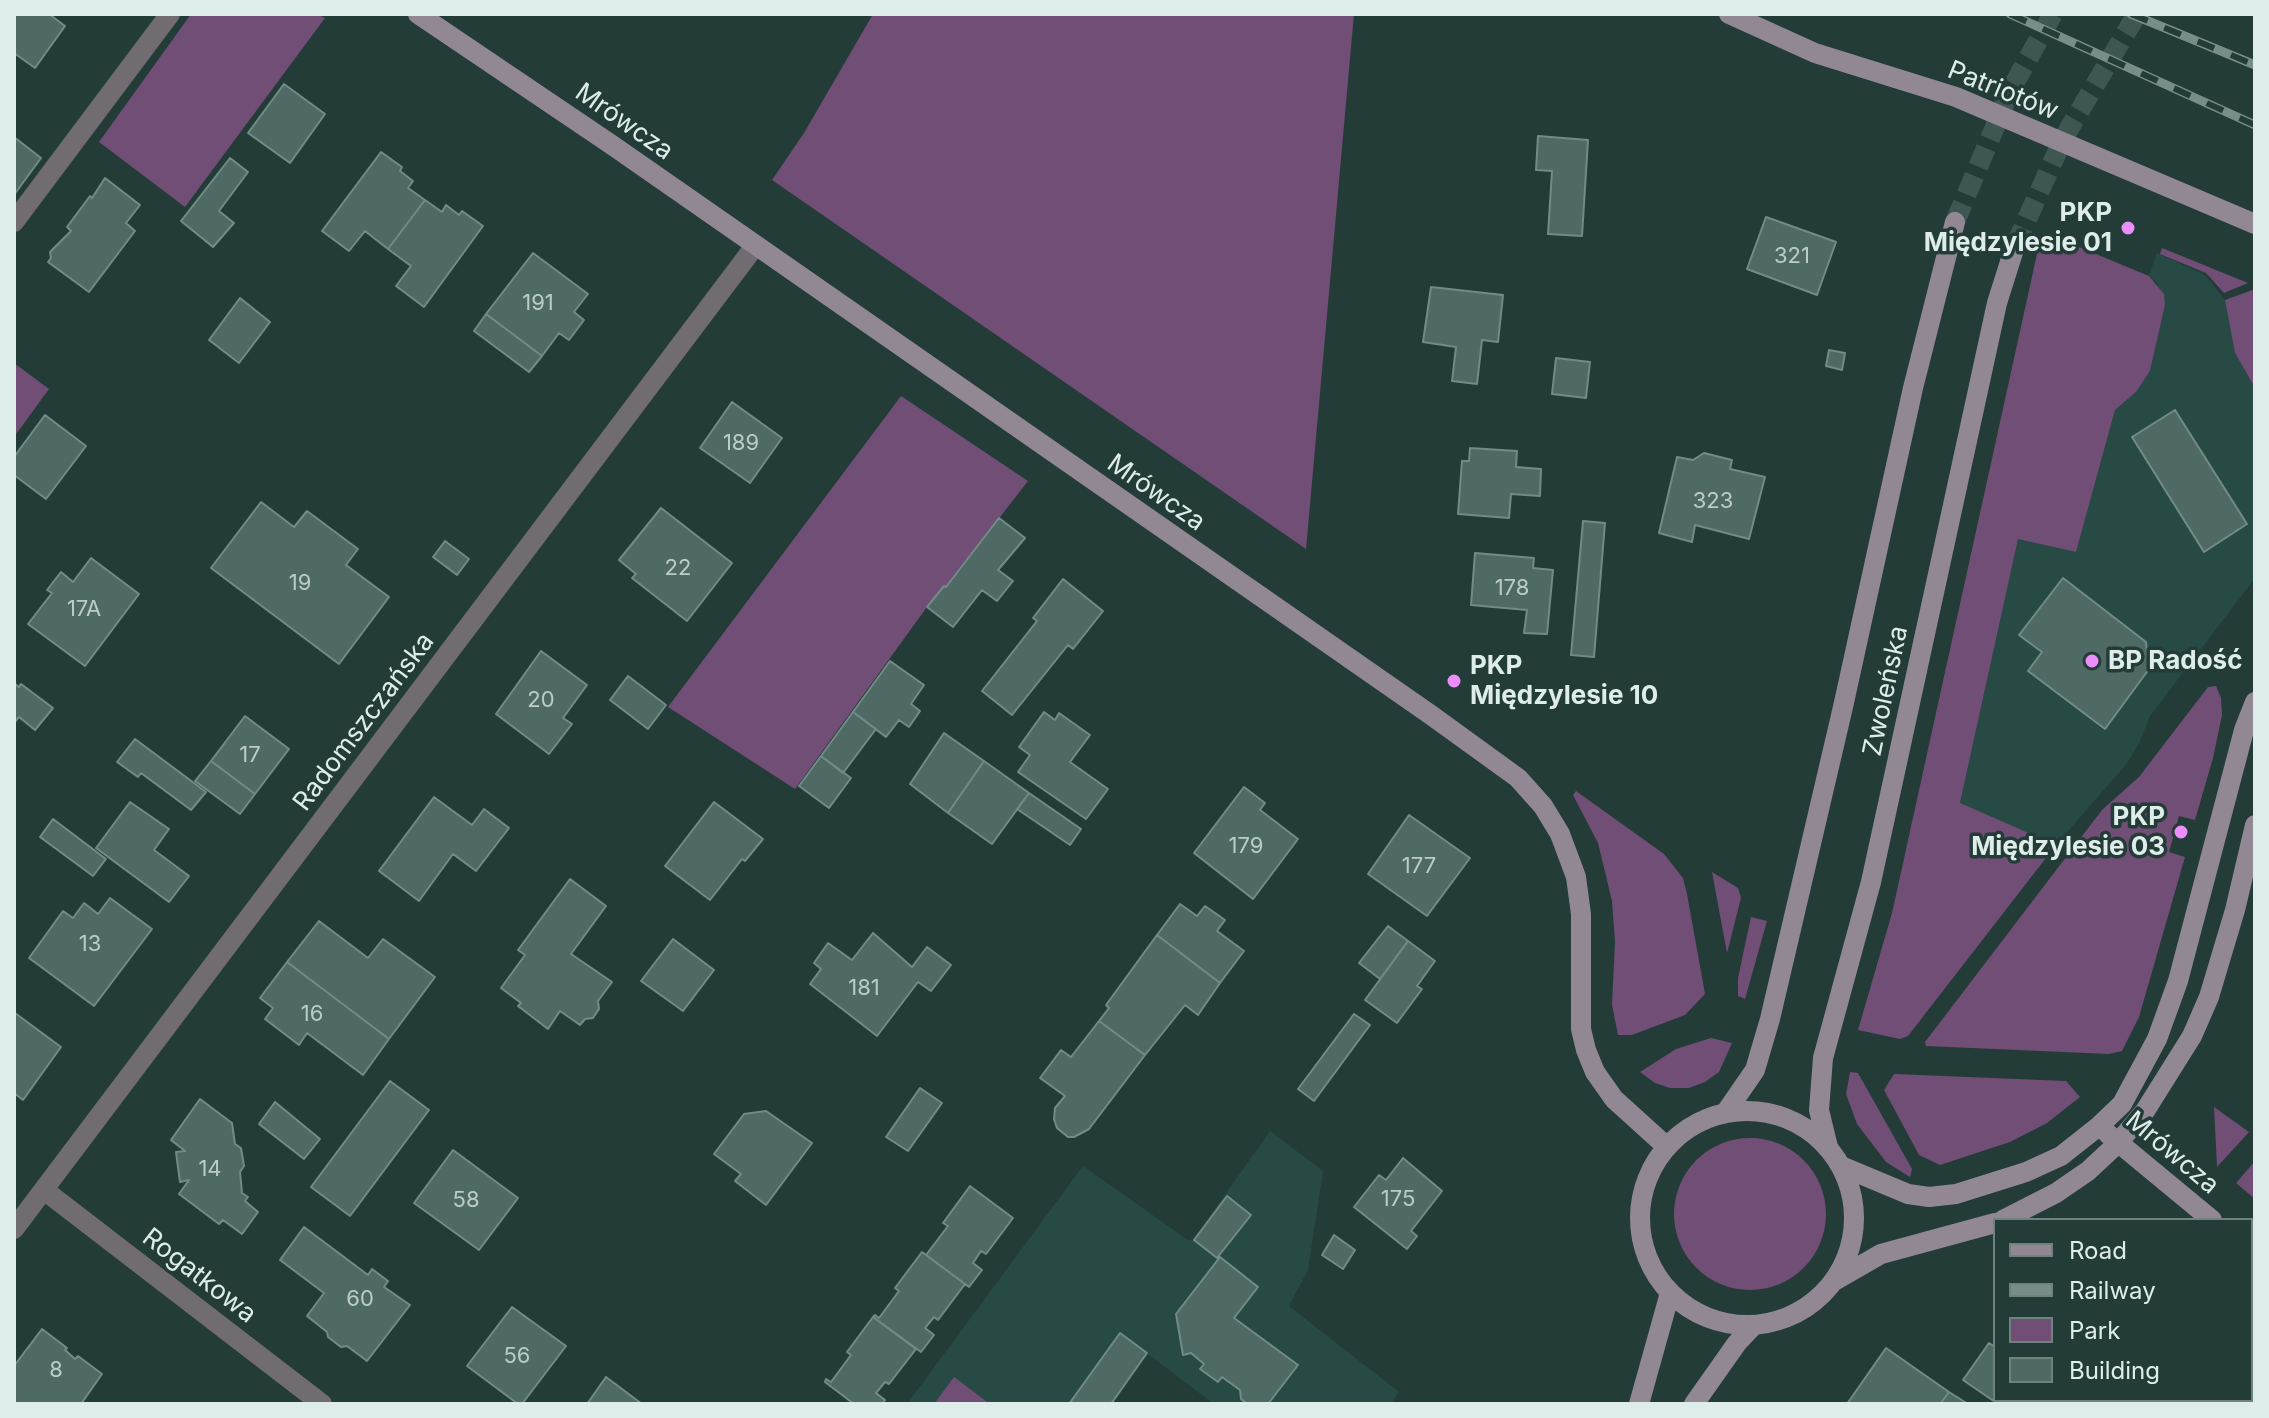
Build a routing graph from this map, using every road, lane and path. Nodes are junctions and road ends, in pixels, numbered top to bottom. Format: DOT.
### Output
graph roads {
  1 [pos="170,14"];
  2 [pos="418,14"];
  3 [pos="1729,14"];
  4 [pos="14,222"];
  5 [pos="1955,222"];
  6 [pos="2255,224"];
  7 [pos="755,246"];
  8 [pos="2015,246"];
  9 [pos="2255,702"];
  10 [pos="2255,825"];
  11 [pos="1726,1112"];
  12 [pos="2099,1126"];
  13 [pos="2117,1144"];
  14 [pos="1667,1147"];
  15 [pos="1828,1147"];
  16 [pos="1841,1166"];
  17 [pos="44,1190"];
  18 [pos="2007,1218"];
  19 [pos="2210,1218"];
  20 [pos="1993,1224"];
  21 [pos="14,1229"];
  22 [pos="1834,1281"];
  23 [pos="1670,1293"];
  24 [pos="1754,1325"];
  25 [pos="322,1404"];
  26 [pos="1639,1404"];
  27 [pos="1694,1404"];
  1 -- 4 [label="street"];
  2 -- 7 [label="street, Mrówcza"];
  3 -- 6 [label="street, Patriotów"];
  5 -- 11 [label="street, Zwoleńska"];
  7 -- 14 [label="street, Mrówcza"];
  7 -- 17 [label="street, Radomszczańska"];
  8 -- 15 [label="street, Zwoleńska"];
  9 -- 12 [label="street"];
  10 -- 13 [label="street"];
  11 -- 14 [label="street"];
  11 -- 15 [label="street"];
  12 -- 13 [label="street, Mrówcza"];
  12 -- 16 [label="street"];
  13 -- 18 [label="street"];
  13 -- 19 [label="street, Mrówcza"];
  14 -- 23 [label="street"];
  15 -- 16 [label="street"];
  16 -- 22 [label="street"];
  17 -- 21 [label="street, Radomszczańska"];
  17 -- 25 [label="street, Rogatkowa"];
  20 -- 22 [label="street"];
  22 -- 24 [label="street"];
  23 -- 24 [label="street"];
  23 -- 26 [label="street"];
  24 -- 27 [label="street"];
}
